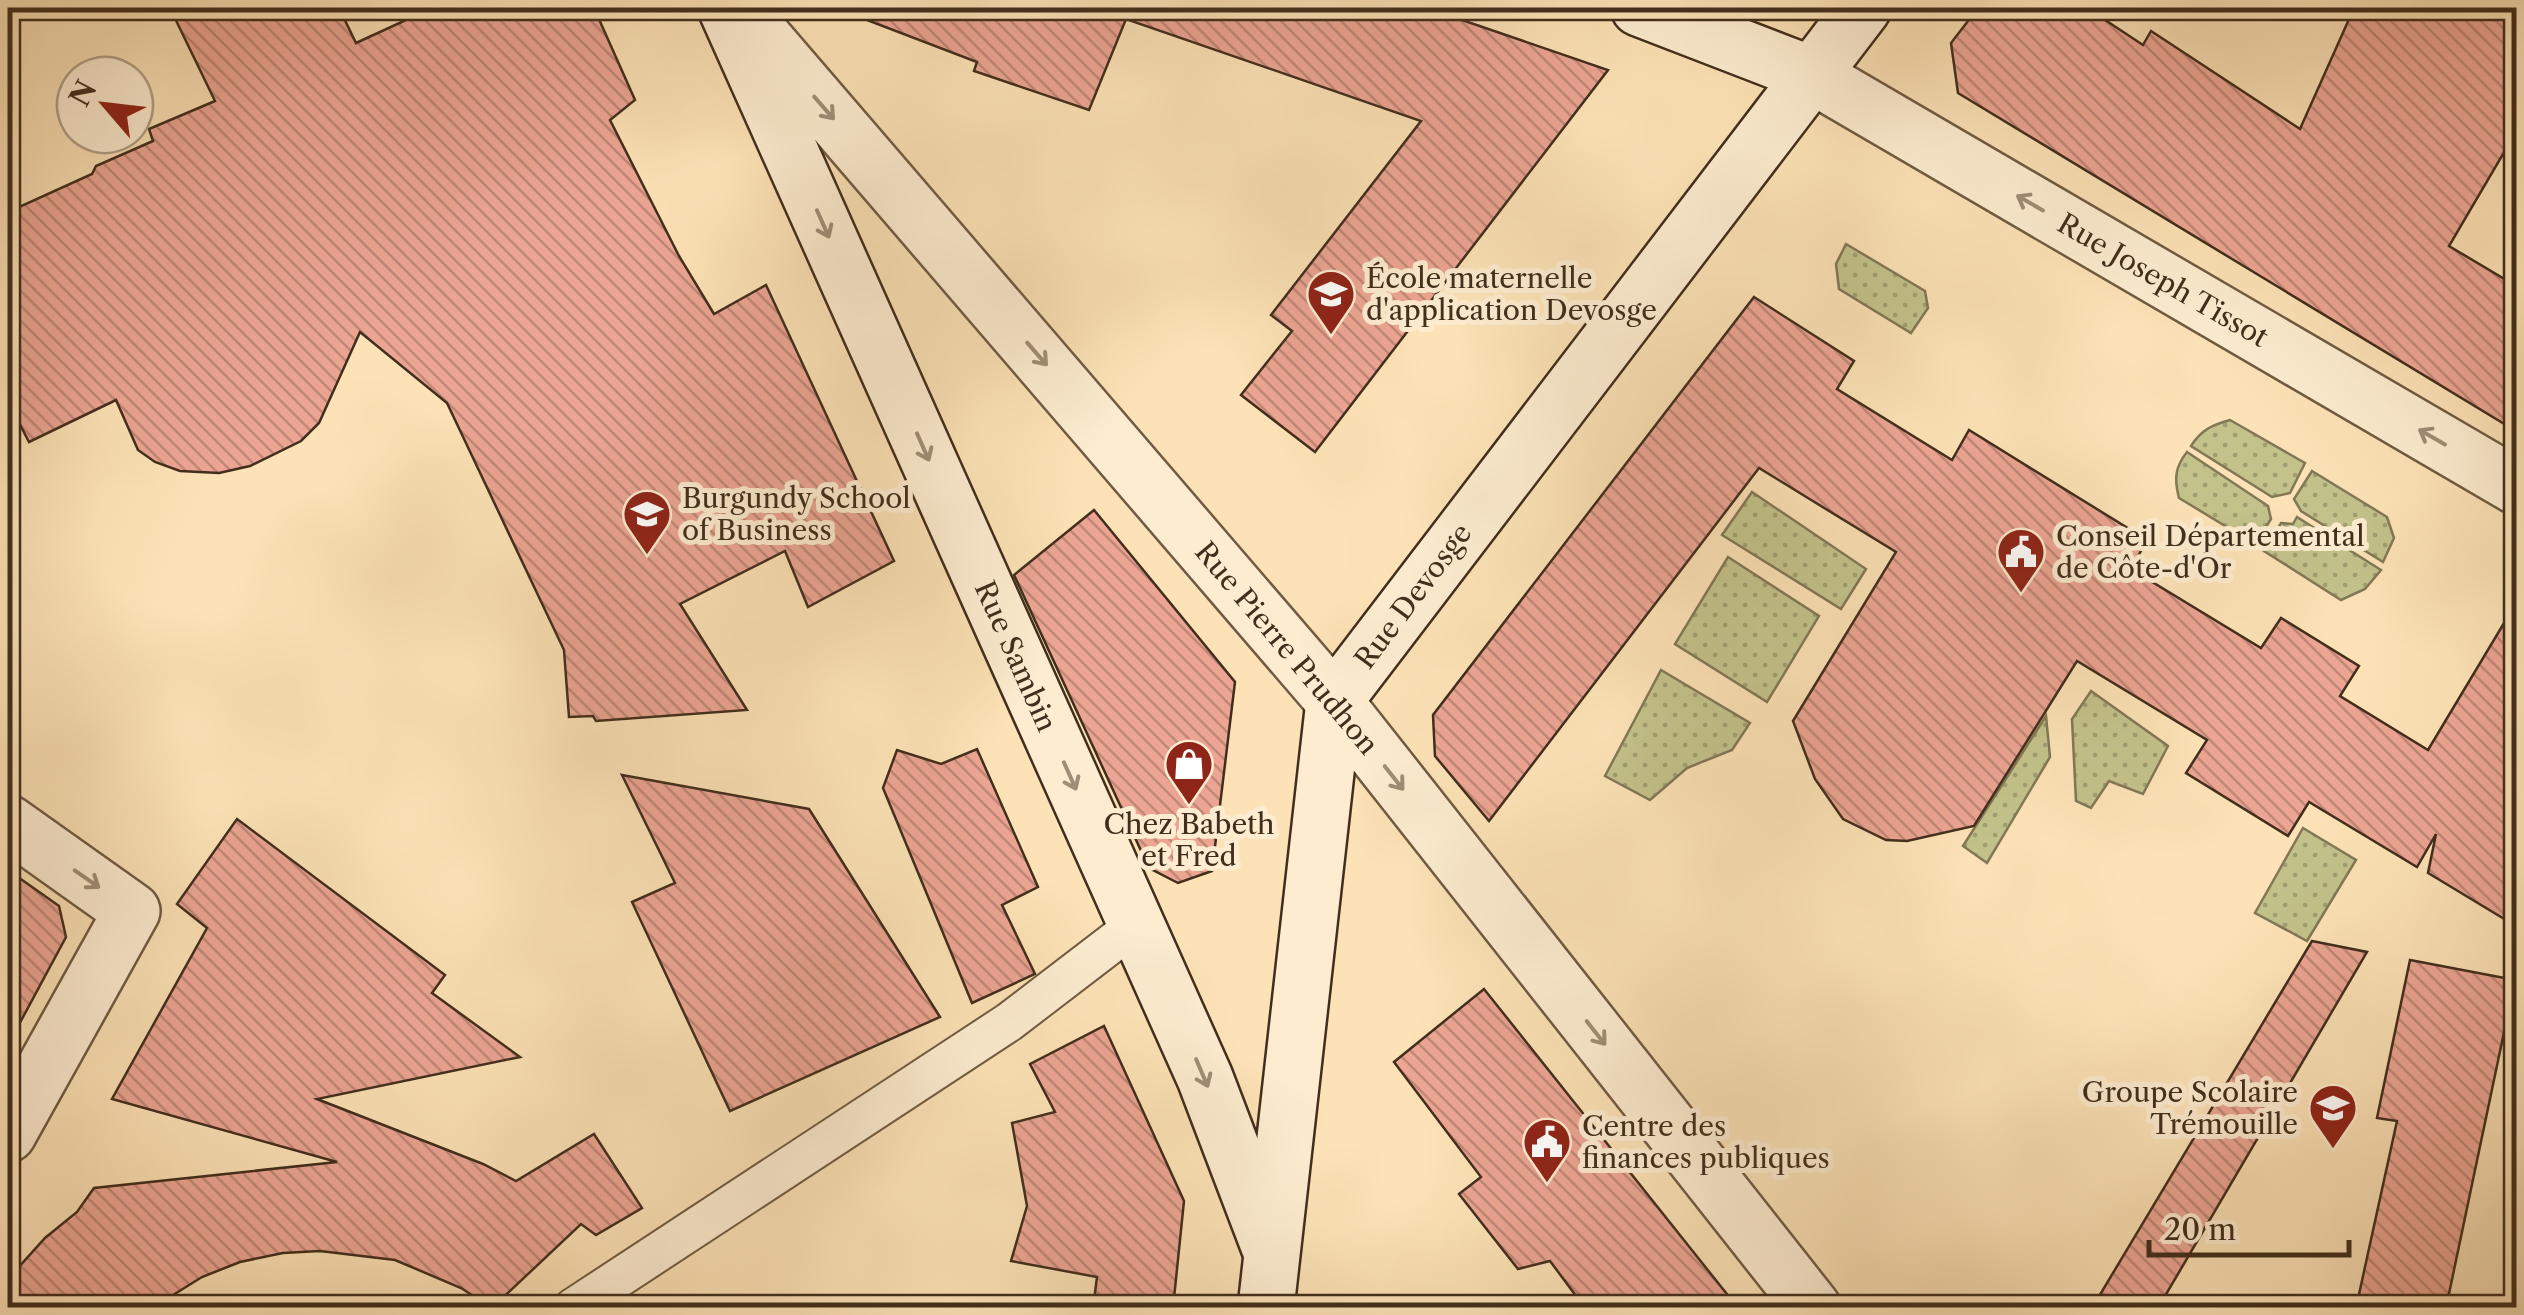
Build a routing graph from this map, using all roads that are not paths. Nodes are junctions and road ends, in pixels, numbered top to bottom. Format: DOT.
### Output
graph roads {
  1 [pos="726,8"];
  2 [pos="738,8"];
  3 [pos="1640,8"];
  4 [pos="1863,8"];
  5 [pos="1810,74"];
  6 [pos="2516,486"];
  7 [pos="1334,701"];
  8 [pos="8,823"];
  9 [pos="1136,924"];
  10 [pos="8,1134"];
  11 [pos="1272,1253"];
  12 [pos="572,1308"];
  13 [pos="1266,1308"];
  14 [pos="1298,1308"];
  15 [pos="1814,1308"];
  1 -- 9 [label="main road, Rue Sambin, one-way"];
  2 -- 7 [label="main road, Rue Pierre Prudhon, one-way"];
  3 -- 5 [label="main road, Rue Joseph Tissot"];
  4 -- 5 [label="main road, Rue Devosge"];
  6 -- 5 [label="main road, Rue Joseph Tissot, one-way"];
  5 -- 7 [label="main road, Rue Devosge"];
  7 -- 11 [label="main road"];
  7 -- 15 [label="main road, Rue Pierre Prudhon, one-way"];
  8 -- 10 [label="main road, one-way"];
  9 -- 11 [label="main road, Rue Sambin, one-way"];
  9 -- 12 [label="lane"];
  11 -- 13 [label="main road"];
  11 -- 14 [label="main road, Rue Sambin"];
}
